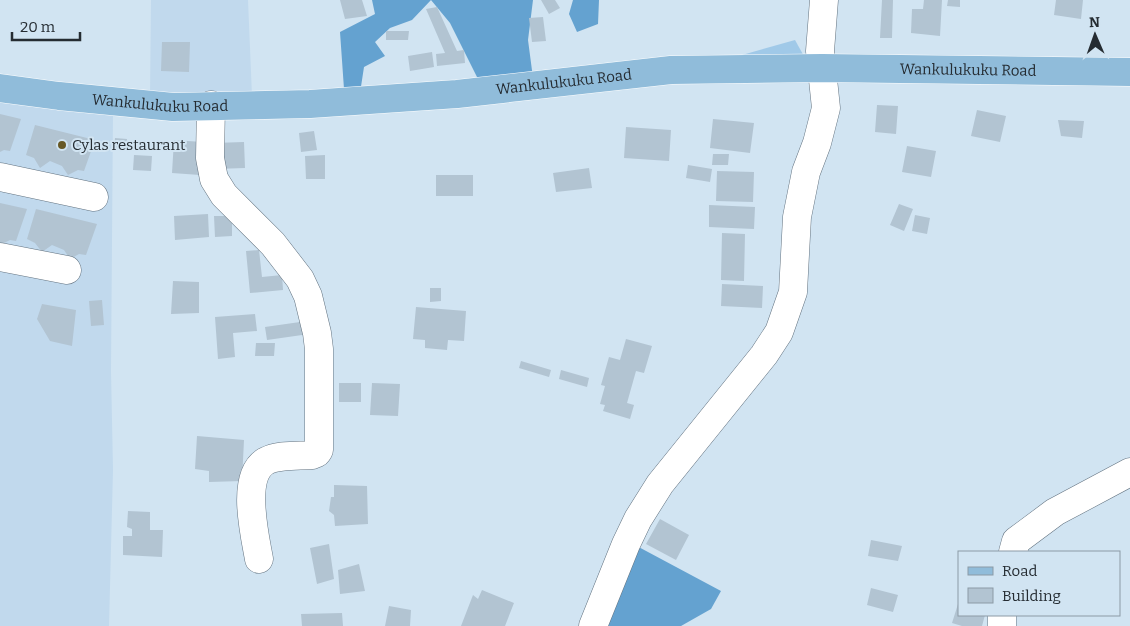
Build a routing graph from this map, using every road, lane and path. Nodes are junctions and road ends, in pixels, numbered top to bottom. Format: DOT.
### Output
graph roads {
  1 [pos="824,0"];
  2 [pos="822,68"];
  3 [pos="1130,72"];
  4 [pos="0,88"];
  5 [pos="211,105"];
  6 [pos="0,177"];
  7 [pos="94,197"];
  8 [pos="0,257"];
  9 [pos="67,270"];
  10 [pos="1130,472"];
  11 [pos="1013,551"];
  12 [pos="259,559"];
  13 [pos="593,626"];
  1 -- 2 [label="street"];
  2 -- 3 [label="main road, Wankulukuku Road"];
  2 -- 5 [label="main road, Wankulukuku Road"];
  2 -- 13 [label="street"];
  4 -- 5 [label="main road, Wankulukuku Road"];
  5 -- 12 [label="street"];
  6 -- 7 [label="street"];
  8 -- 9 [label="street"];
  10 -- 11 [label="street"];
}
